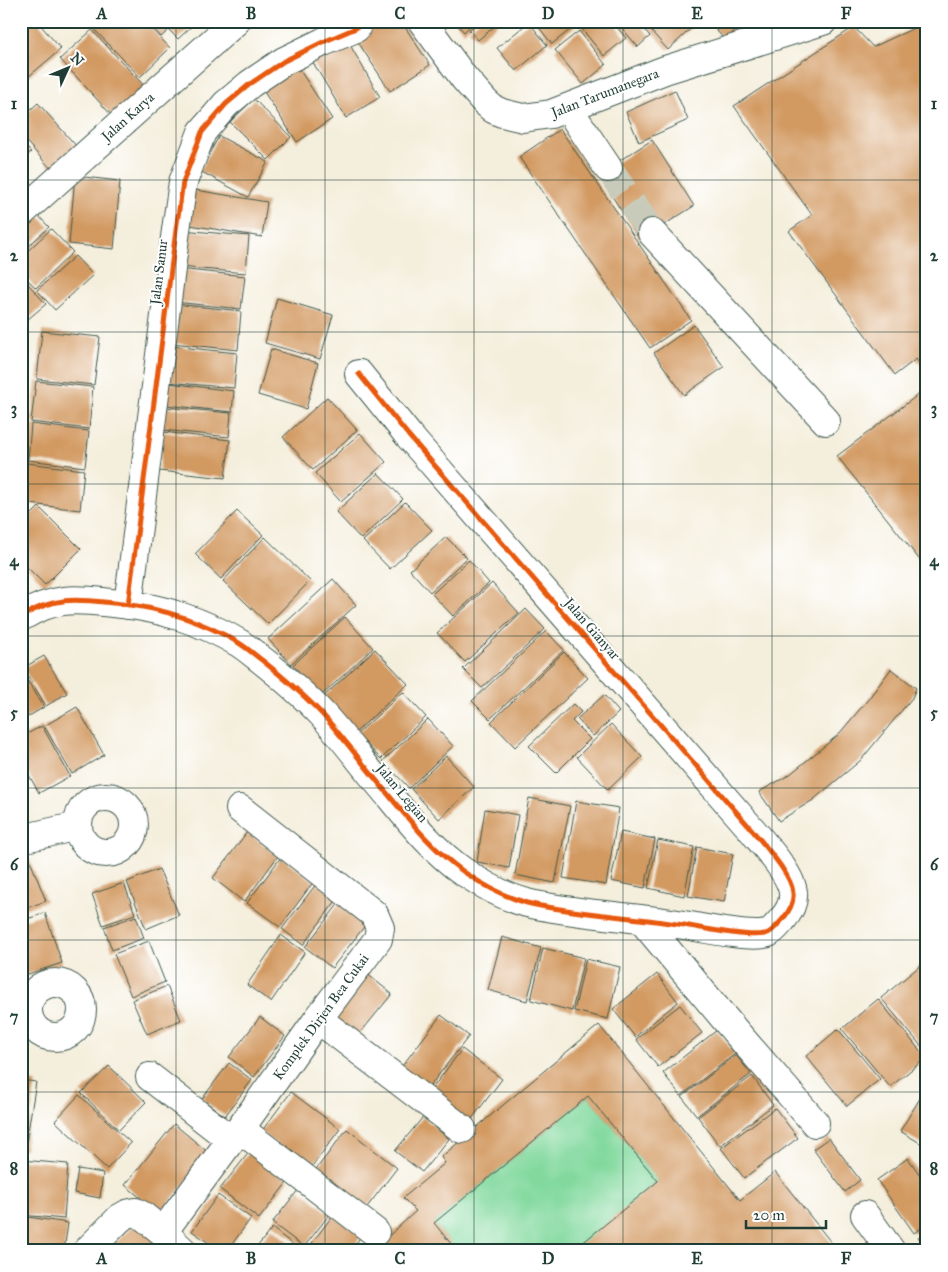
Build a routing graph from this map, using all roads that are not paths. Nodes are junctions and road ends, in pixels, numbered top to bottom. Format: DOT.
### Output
graph roads {
  1 [pos="236,21"];
  2 [pos="422,21"];
  3 [pos="823,21"];
  4 [pos="356,28"];
  5 [pos="568,108"];
  6 [pos="608,168"];
  7 [pos="21,213"];
  8 [pos="652,233"];
  9 [pos="359,374"];
  10 [pos="826,422"];
  11 [pos="128,605"];
  12 [pos="21,618"];
  13 [pos="240,808"];
  14 [pos="78,826"];
  15 [pos="21,840"];
  16 [pos="792,906"];
  17 [pos="641,919"];
  18 [pos="318,1019"];
  19 [pos="150,1077"];
  20 [pos="816,1123"];
  21 [pos="462,1128"];
  22 [pos="236,1134"];
  23 [pos="865,1215"];
  24 [pos="162,1232"];
  25 [pos="375,1232"];
  26 [pos="87,1251"];
  27 [pos="183,1251"];
  28 [pos="891,1251"];
  1 -- 7 [label="street, Jalan Karya"];
  2 -- 5 [label="street, Jalan Tarumanegara"];
  3 -- 5 [label="street, Jalan Tarumanegara"];
  4 -- 11 [label="street, Jalan Sanur"];
  5 -- 6 [label="street"];
  8 -- 10 [label="street"];
  9 -- 16 [label="street, Jalan Gianyar"];
  11 -- 12 [label="street, Jalan Legian"];
  11 -- 17 [label="street, Jalan Legian"];
  13 -- 18 [label="street, Komplek Dirjen Bea Cukai"];
  14 -- 15 [label="street"];
  16 -- 17 [label="street, Jalan Legian"];
  17 -- 20 [label="street"];
  18 -- 21 [label="street"];
  18 -- 22 [label="street, Komplek Dirjen Bea Cukai"];
  19 -- 22 [label="street"];
  22 -- 24 [label="street, Komplek Dirjen Bea Cukai"];
  22 -- 25 [label="street"];
  23 -- 28 [label="street"];
  24 -- 26 [label="street"];
  24 -- 27 [label="street"];
}
